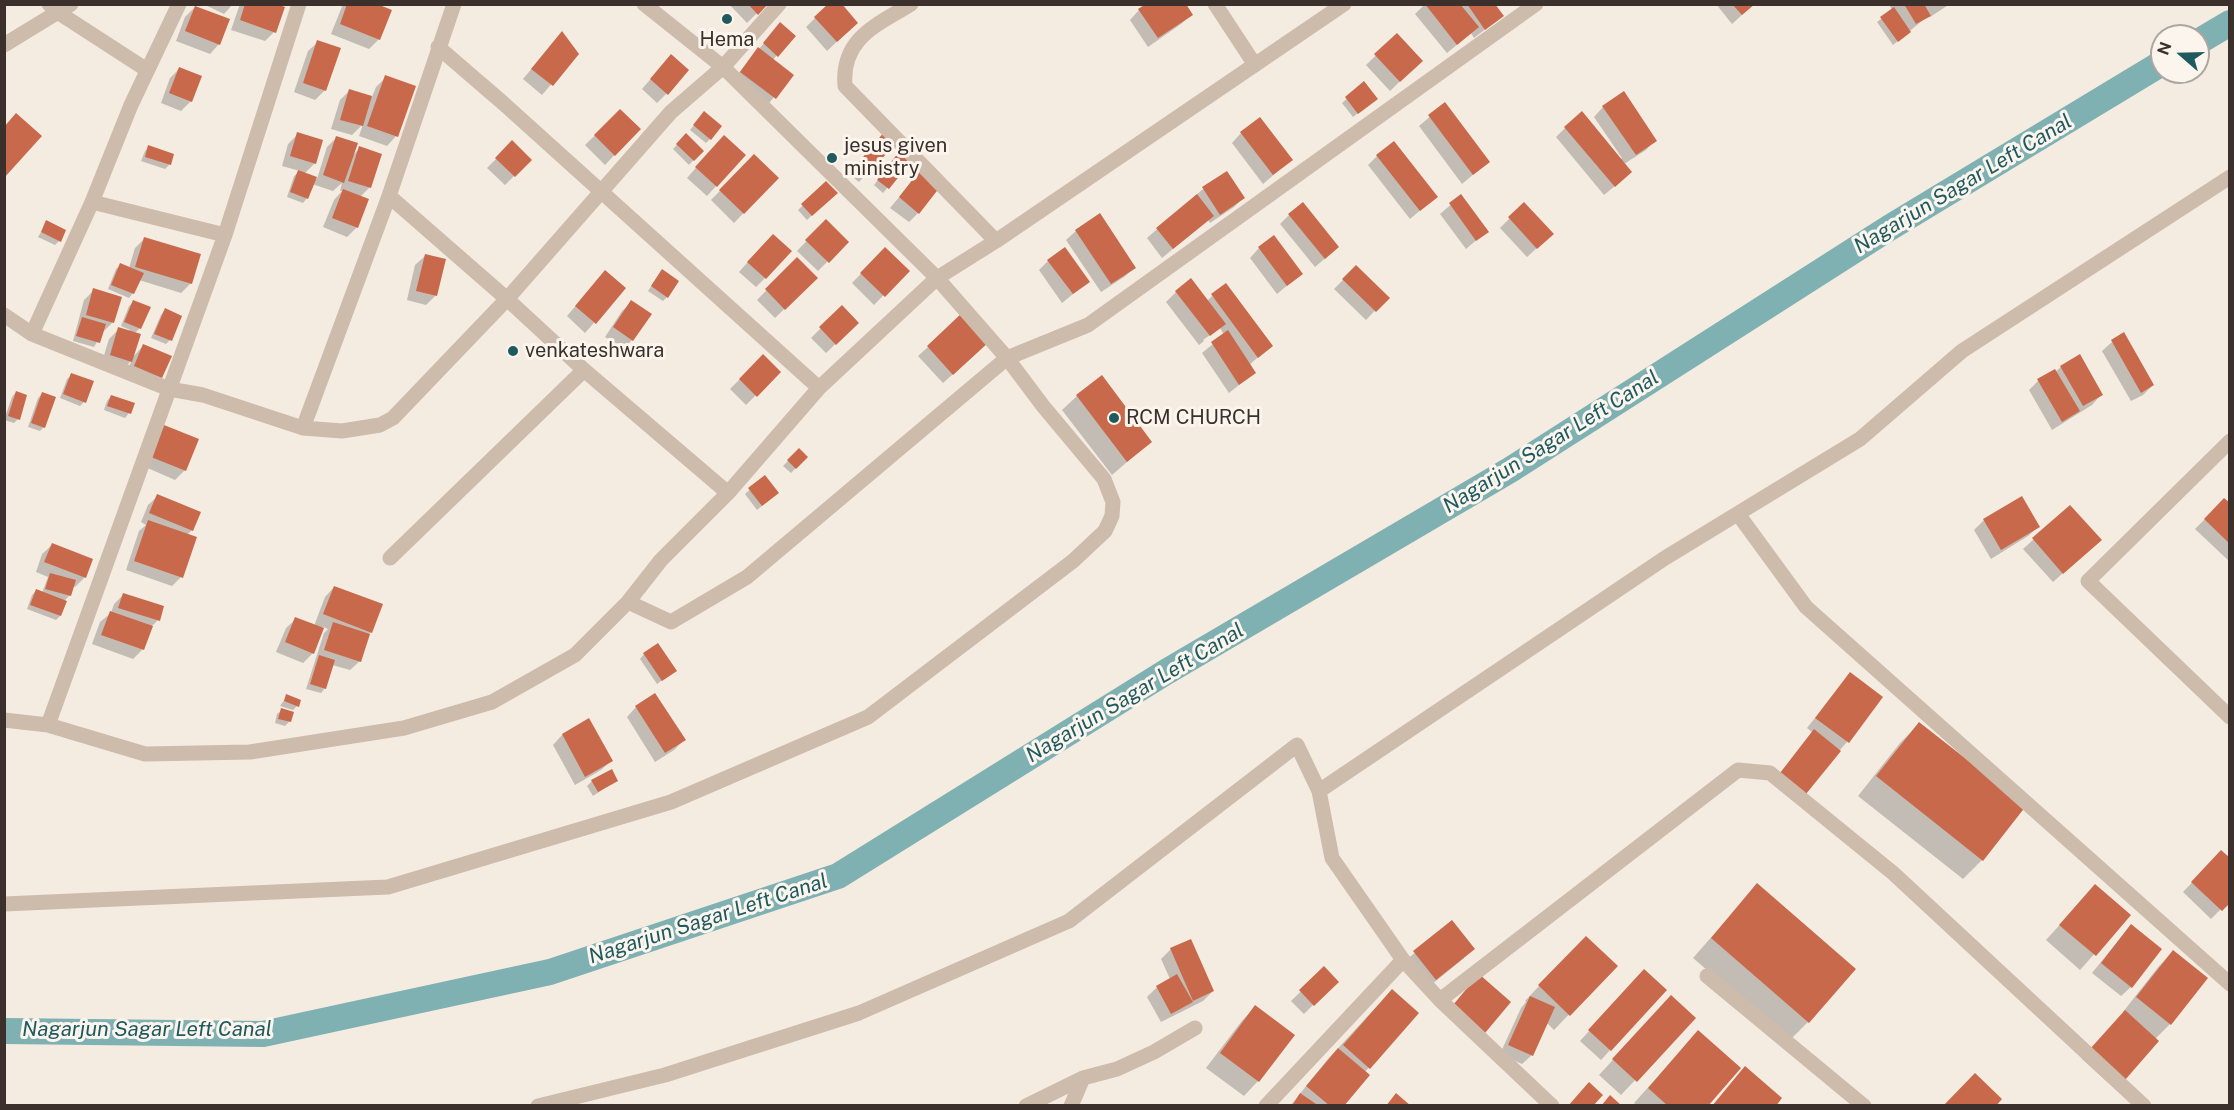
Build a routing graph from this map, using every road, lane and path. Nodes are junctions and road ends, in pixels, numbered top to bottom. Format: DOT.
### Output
graph roads {
  1 [pos="179,4"];
  2 [pos="299,4"];
  3 [pos="454,4"];
  4 [pos="644,4"];
  5 [pos="778,4"];
  6 [pos="911,4"];
  7 [pos="1215,4"];
  8 [pos="1344,4"];
  9 [pos="1536,4"];
  10 [pos="60,7"];
  11 [pos="4,45"];
  12 [pos="438,47"];
  13 [pos="1255,65"];
  14 [pos="723,67"];
  15 [pos="147,70"];
  16 [pos="2229,177"];
  17 [pos="601,192"];
  18 [pos="389,196"];
  19 [pos="92,202"];
  20 [pos="225,235"];
  21 [pos="996,241"];
  22 [pos="937,278"];
  23 [pos="507,299"];
  24 [pos="4,315"];
  25 [pos="32,334"];
  26 [pos="1007,358"];
  27 [pos="584,370"];
  28 [pos="819,388"];
  29 [pos="169,389"];
  30 [pos="303,428"];
  31 [pos="2229,441"];
  32 [pos="728,493"];
  33 [pos="1738,514"];
  34 [pos="390,558"];
  35 [pos="628,603"];
  36 [pos="2229,717"];
  37 [pos="4,720"];
  38 [pos="48,725"];
  39 [pos="1319,790"];
  40 [pos="4,904"];
  41 [pos="1403,960"];
  42 [pos="1707,976"];
  43 [pos="2229,984"];
  44 [pos="1440,1000"];
  45 [pos="1195,1028"];
  46 [pos="1083,1078"];
  47 [pos="538,1106"];
  48 [pos="1026,1106"];
  49 [pos="1071,1106"];
  50 [pos="1266,1106"];
  51 [pos="1552,1106"];
  52 [pos="1864,1106"];
  53 [pos="2144,1106"];
  1 -- 15 [label="street"];
  2 -- 20 [label="street"];
  3 -- 12 [label="street"];
  4 -- 14 [label="street"];
  5 -- 14 [label="street"];
  6 -- 21 [label="street"];
  7 -- 13 [label="street"];
  8 -- 13 [label="street"];
  9 -- 26 [label="street"];
  10 -- 11 [label="street"];
  10 -- 15 [label="street"];
  12 -- 17 [label="street"];
  12 -- 18 [label="street"];
  13 -- 21 [label="street"];
  14 -- 17 [label="street"];
  14 -- 22 [label="street"];
  15 -- 19 [label="street"];
  16 -- 33 [label="street"];
  17 -- 23 [label="street"];
  17 -- 28 [label="street"];
  18 -- 23 [label="street"];
  18 -- 30 [label="street"];
  19 -- 20 [label="street"];
  19 -- 25 [label="street"];
  20 -- 29 [label="street"];
  21 -- 22 [label="street"];
  22 -- 26 [label="street"];
  22 -- 28 [label="street"];
  23 -- 27 [label="street"];
  23 -- 30 [label="street"];
  24 -- 25 [label="street"];
  25 -- 29 [label="street"];
  26 -- 35 [label="street"];
  26 -- 40 [label="street"];
  27 -- 32 [label="street"];
  27 -- 34 [label="street"];
  28 -- 32 [label="street"];
  29 -- 30 [label="street"];
  29 -- 38 [label="street"];
  31 -- 36 [label="street"];
  32 -- 35 [label="street"];
  33 -- 39 [label="street"];
  33 -- 43 [label="street"];
  35 -- 38 [label="street"];
  37 -- 38 [label="street"];
  39 -- 41 [label="street"];
  39 -- 47 [label="street"];
  41 -- 44 [label="street"];
  41 -- 50 [label="street"];
  42 -- 52 [label="street"];
  44 -- 51 [label="street"];
  44 -- 53 [label="street"];
  45 -- 46 [label="street"];
  46 -- 48 [label="street"];
  46 -- 49 [label="street"];
}
